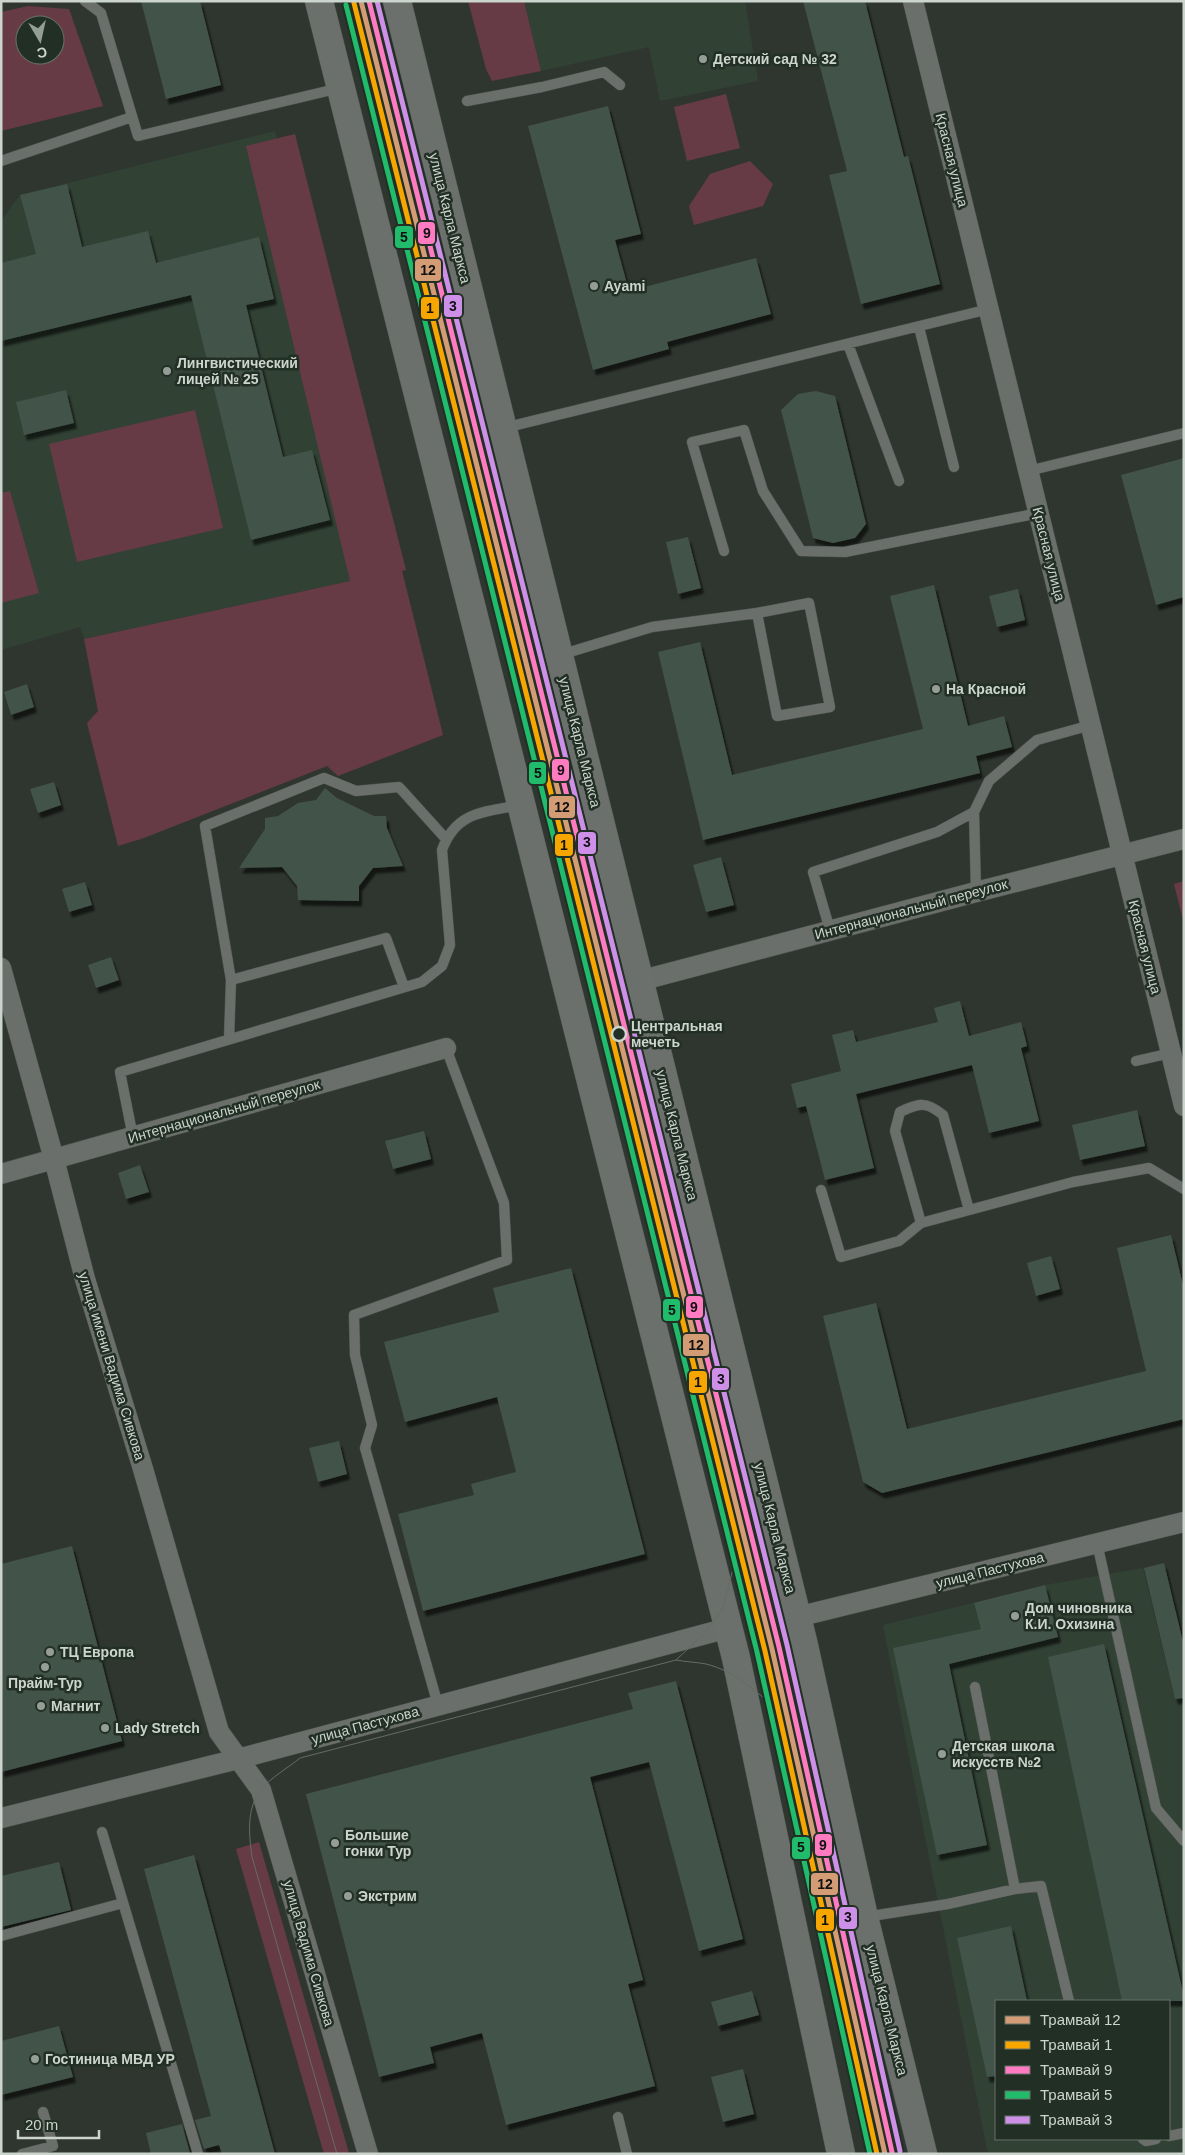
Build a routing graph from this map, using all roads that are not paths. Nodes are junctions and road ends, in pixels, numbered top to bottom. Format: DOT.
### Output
graph roads {
  1 [pos="84,1"];
  2 [pos="319,1"];
  3 [pos="397,1"];
  4 [pos="913,1"];
  5 [pos="620,85"];
  6 [pos="341,88"];
  7 [pos="467,101"];
  8 [pos="132,117"];
  9 [pos="1,161"];
  10 [pos="989,309"];
  11 [pos="919,327"];
  12 [pos="848,344"];
  13 [pos="502,428"];
  14 [pos="1184,433"];
  15 [pos="954,467"];
  16 [pos="1028,471"];
  17 [pos="899,481"];
  18 [pos="1038,513"];
  19 [pos="724,551"];
  20 [pos="757,613"];
  21 [pos="559,655"];
  22 [pos="1090,725"];
  23 [pos="521,804"];
  24 [pos="974,812"];
  25 [pos="446,839"];
  26 [pos="1184,839"];
  27 [pos="1122,854"];
  28 [pos="976,892"];
  29 [pos="830,930"];
  30 [pos="1,968"];
  31 [pos="231,980"];
  32 [pos="640,981"];
  33 [pos="404,987"];
  34 [pos="229,1039"];
  35 [pos="446,1048"];
  36 [pos="1171,1053"];
  37 [pos="1136,1061"];
  38 [pos="1184,1106"];
  39 [pos="133,1136"];
  40 [pos="54,1159"];
  41 [pos="1,1174"];
  42 [pos="1184,1189"];
  43 [pos="821,1190"];
  44 [pos="969,1210"];
  45 [pos="921,1223"];
  46 [pos="1184,1522"];
  47 [pos="1097,1543"];
  48 [pos="797,1617"];
  49 [pos="728,1628"];
  50 [pos="976,1687"];
  51 [pos="438,1705"];
  52 [pos="238,1759"];
  53 [pos="1,1818"];
  54 [pos="102,1832"];
  55 [pos="1184,1841"];
  56 [pos="1015,1889"];
  57 [pos="123,1903"];
  58 [pos="864,1917"];
  59 [pos="1,1936"];
  60 [pos="1069,2000"];
  61 [pos="43,2112"];
  62 [pos="618,2117"];
  63 [pos="1184,2133"];
  64 [pos="1170,2136"];
  65 [pos="22,2154"];
  66 [pos="198,2154"];
  67 [pos="368,2154"];
  68 [pos="627,2154"];
  69 [pos="841,2154"];
  70 [pos="924,2154"];
  1 -- 8 [label="lane"];
  2 -- 6 [label="main road"];
  3 -- 13 [label="main road, улица Карла Маркса"];
  4 -- 10 [label="street, Красная улица"];
  5 -- 7 [label="lane"];
  6 -- 8 [label="lane"];
  6 -- 23 [label="main road"];
  8 -- 9 [label="lane"];
  10 -- 11 [label="lane"];
  10 -- 16 [label="street, Красная улица"];
  11 -- 12 [label="lane"];
  11 -- 15 [label="lane"];
  12 -- 13 [label="lane"];
  12 -- 17 [label="lane"];
  13 -- 21 [label="main road, улица Карла Маркса"];
  14 -- 16 [label="lane"];
  16 -- 18 [label="street, Красная улица"];
  18 -- 19 [label="lane"];
  18 -- 22 [label="street, Красная улица"];
  20 -- 20 [label="lane"];
  20 -- 21 [label="lane"];
  21 -- 32 [label="main road, улица Карла Маркса"];
  22 -- 24 [label="lane"];
  22 -- 27 [label="street, Красная улица"];
  23 -- 25 [label="lane"];
  23 -- 49 [label="main road"];
  24 -- 28 [label="lane"];
  24 -- 29 [label="lane"];
  25 -- 31 [label="lane"];
  25 -- 33 [label="lane"];
  26 -- 27 [label="street, Интернациональный переулок"];
  27 -- 28 [label="street, Интернациональный переулок"];
  27 -- 36 [label="street, Красная улица"];
  28 -- 29 [label="street, Интернациональный переулок"];
  29 -- 32 [label="street, Интернациональный переулок"];
  30 -- 40 [label="street, улица имени Вадима Сивкова"];
  31 -- 33 [label="lane"];
  31 -- 34 [label="lane"];
  32 -- 48 [label="main road, улица Карла Маркса"];
  33 -- 34 [label="lane"];
  34 -- 39 [label="lane"];
  35 -- 39 [label="street, Интернациональный переулок"];
  35 -- 51 [label="lane"];
  36 -- 37 [label="lane"];
  36 -- 38 [label="street, Красная улица"];
  39 -- 40 [label="street, Интернациональный переулок"];
  40 -- 41 [label="street, Интернациональный переулок"];
  40 -- 52 [label="street, улица имени Вадима Сивкова"];
  42 -- 44 [label="lane"];
  43 -- 45 [label="lane"];
  44 -- 45 [label="lane"];
  44 -- 45 [label="lane"];
  46 -- 47 [label="street, улица Пастухова"];
  47 -- 48 [label="street, улица Пастухова"];
  47 -- 55 [label="lane"];
  48 -- 58 [label="main road, улица Карла Маркса"];
  49 -- 51 [label="street, улица Пастухова"];
  49 -- 69 [label="main road"];
  50 -- 56 [label="lane"];
  51 -- 52 [label="street, улица Пастухова"];
  52 -- 53 [label="street, улица Пастухова"];
  52 -- 67 [label="street, улица Вадима Сивкова"];
  54 -- 57 [label="lane"];
  56 -- 58 [label="lane"];
  56 -- 60 [label="lane"];
  57 -- 59 [label="lane"];
  57 -- 66 [label="lane"];
  58 -- 70 [label="main road, улица Карла Маркса"];
  61 -- 65 [label="lane"];
  62 -- 68 [label="lane"];
  63 -- 64 [label="lane"];
}
